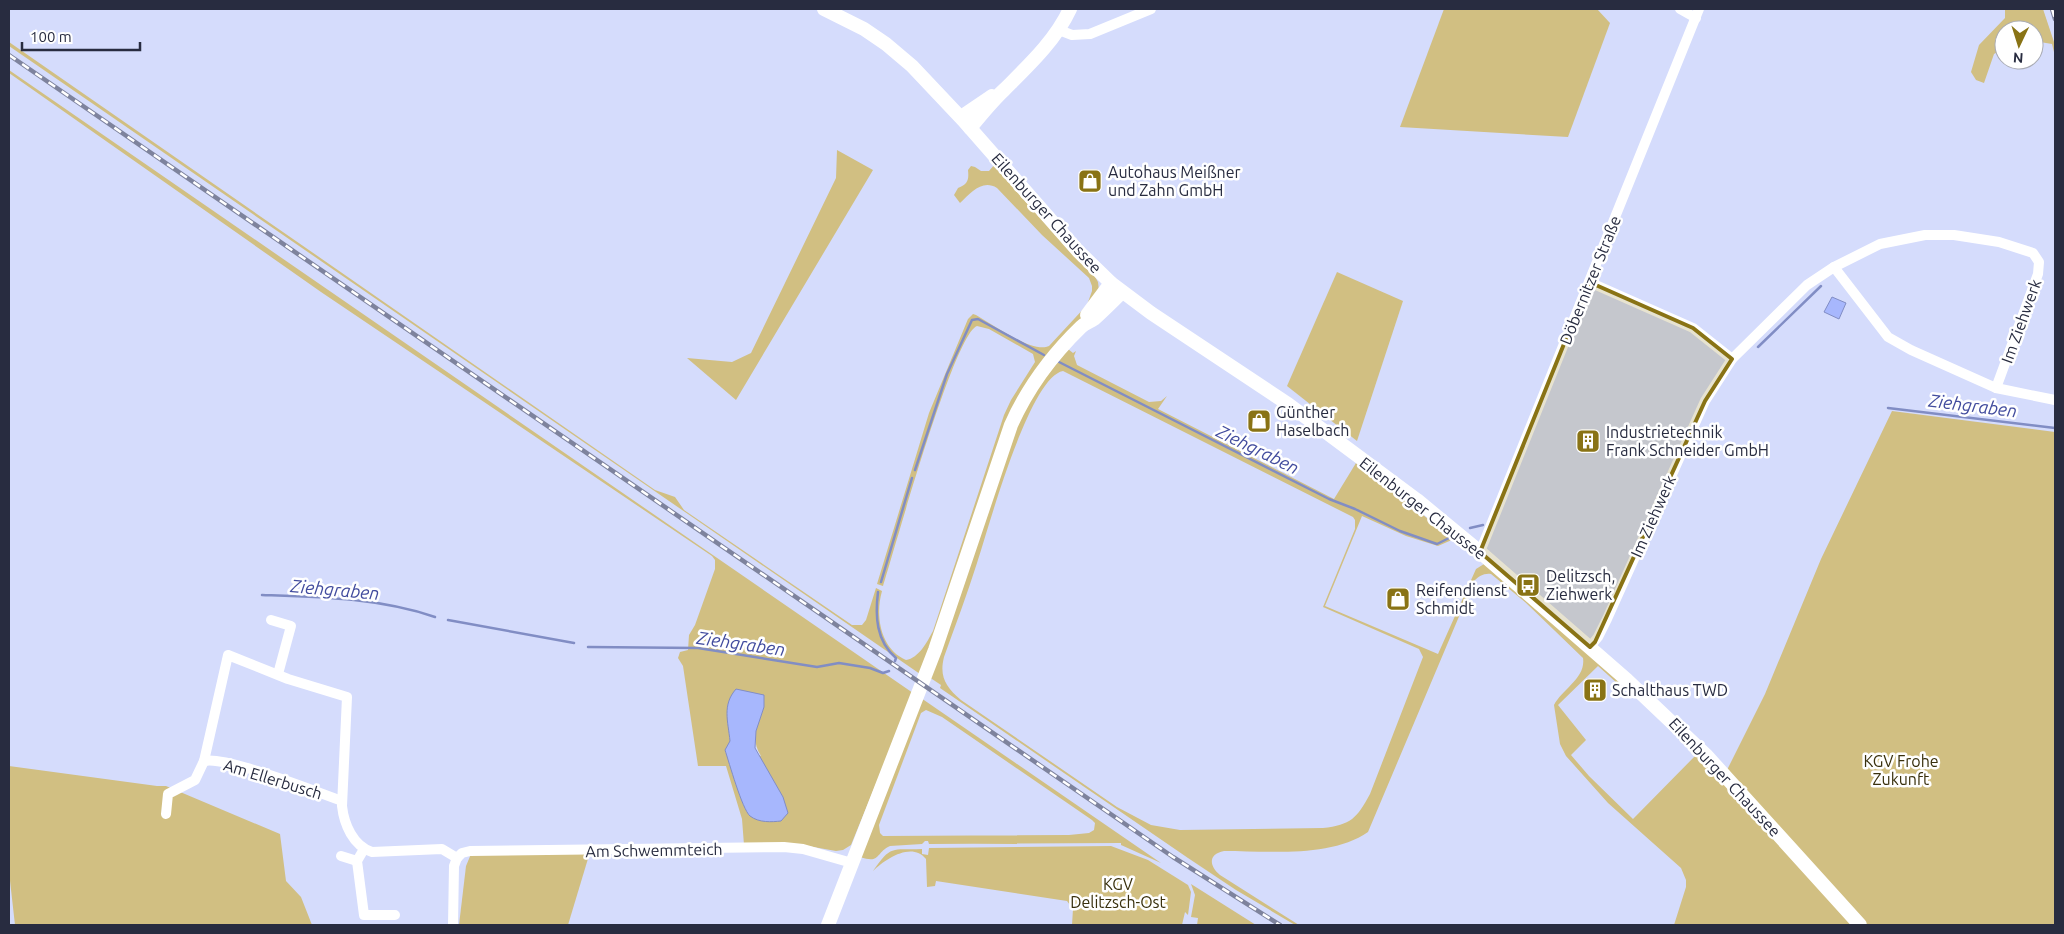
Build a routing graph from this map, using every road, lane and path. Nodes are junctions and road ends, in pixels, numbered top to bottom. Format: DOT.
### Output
graph roads {
  1 [pos="824,9"];
  2 [pos="1070,9"];
  3 [pos="1151,9"];
  4 [pos="1680,9"];
  5 [pos="1697,13"];
  6 [pos="1059,30"];
  7 [pos="965,123"];
  8 [pos="1834,267"];
  9 [pos="1589,282"];
  10 [pos="1117,287"];
  11 [pos="1732,359"];
  12 [pos="1996,388"];
  13 [pos="2055,400"];
  14 [pos="1480,552"];
  15 [pos="271,620"];
  16 [pos="1590,647"];
  17 [pos="278,674"];
  18 [pos="204,761"];
  19 [pos="342,801"];
  20 [pos="166,814"];
  21 [pos="364,849"];
  22 [pos="341,856"];
  23 [pos="457,858"];
  24 [pos="357,861"];
  25 [pos="852,862"];
  26 [pos="395,915"];
  27 [pos="453,925"];
  28 [pos="828,925"];
  29 [pos="1860,925"];
  1 -- 7 [label="main road, Eilenburger Chaussee"];
  2 -- 6 [label="main road"];
  3 -- 6 [label="street"];
  4 -- 5 [label="street"];
  5 -- 9 [label="street, Döbernitzer Straße"];
  6 -- 7 [label="main road"];
  7 -- 10 [label="main road, Eilenburger Chaussee"];
  8 -- 11 [label="street, Im Ziehwerk"];
  8 -- 12 [label="street"];
  8 -- 12 [label="street, Im Ziehwerk"];
  9 -- 11 [label="street"];
  9 -- 14 [label="street, Döbernitzer Straße"];
  10 -- 14 [label="main road, Eilenburger Chaussee"];
  10 -- 25 [label="main road"];
  11 -- 16 [label="street, Im Ziehwerk"];
  12 -- 13 [label="street"];
  14 -- 16 [label="main road, Eilenburger Chaussee"];
  15 -- 17 [label="street"];
  16 -- 29 [label="main road, Eilenburger Chaussee"];
  17 -- 18 [label="street, Am Ellerbusch"];
  17 -- 19 [label="street, Am Ellerbusch"];
  18 -- 19 [label="street, Am Ellerbusch"];
  18 -- 20 [label="street, Am Ellerbusch"];
  19 -- 21 [label="street, Am Ellerbusch"];
  21 -- 23 [label="street"];
  21 -- 24 [label="street"];
  22 -- 24 [label="street"];
  23 -- 25 [label="street, Am Schwemmteich"];
  23 -- 27 [label="street"];
  24 -- 26 [label="street"];
  25 -- 28 [label="main road"];
}
